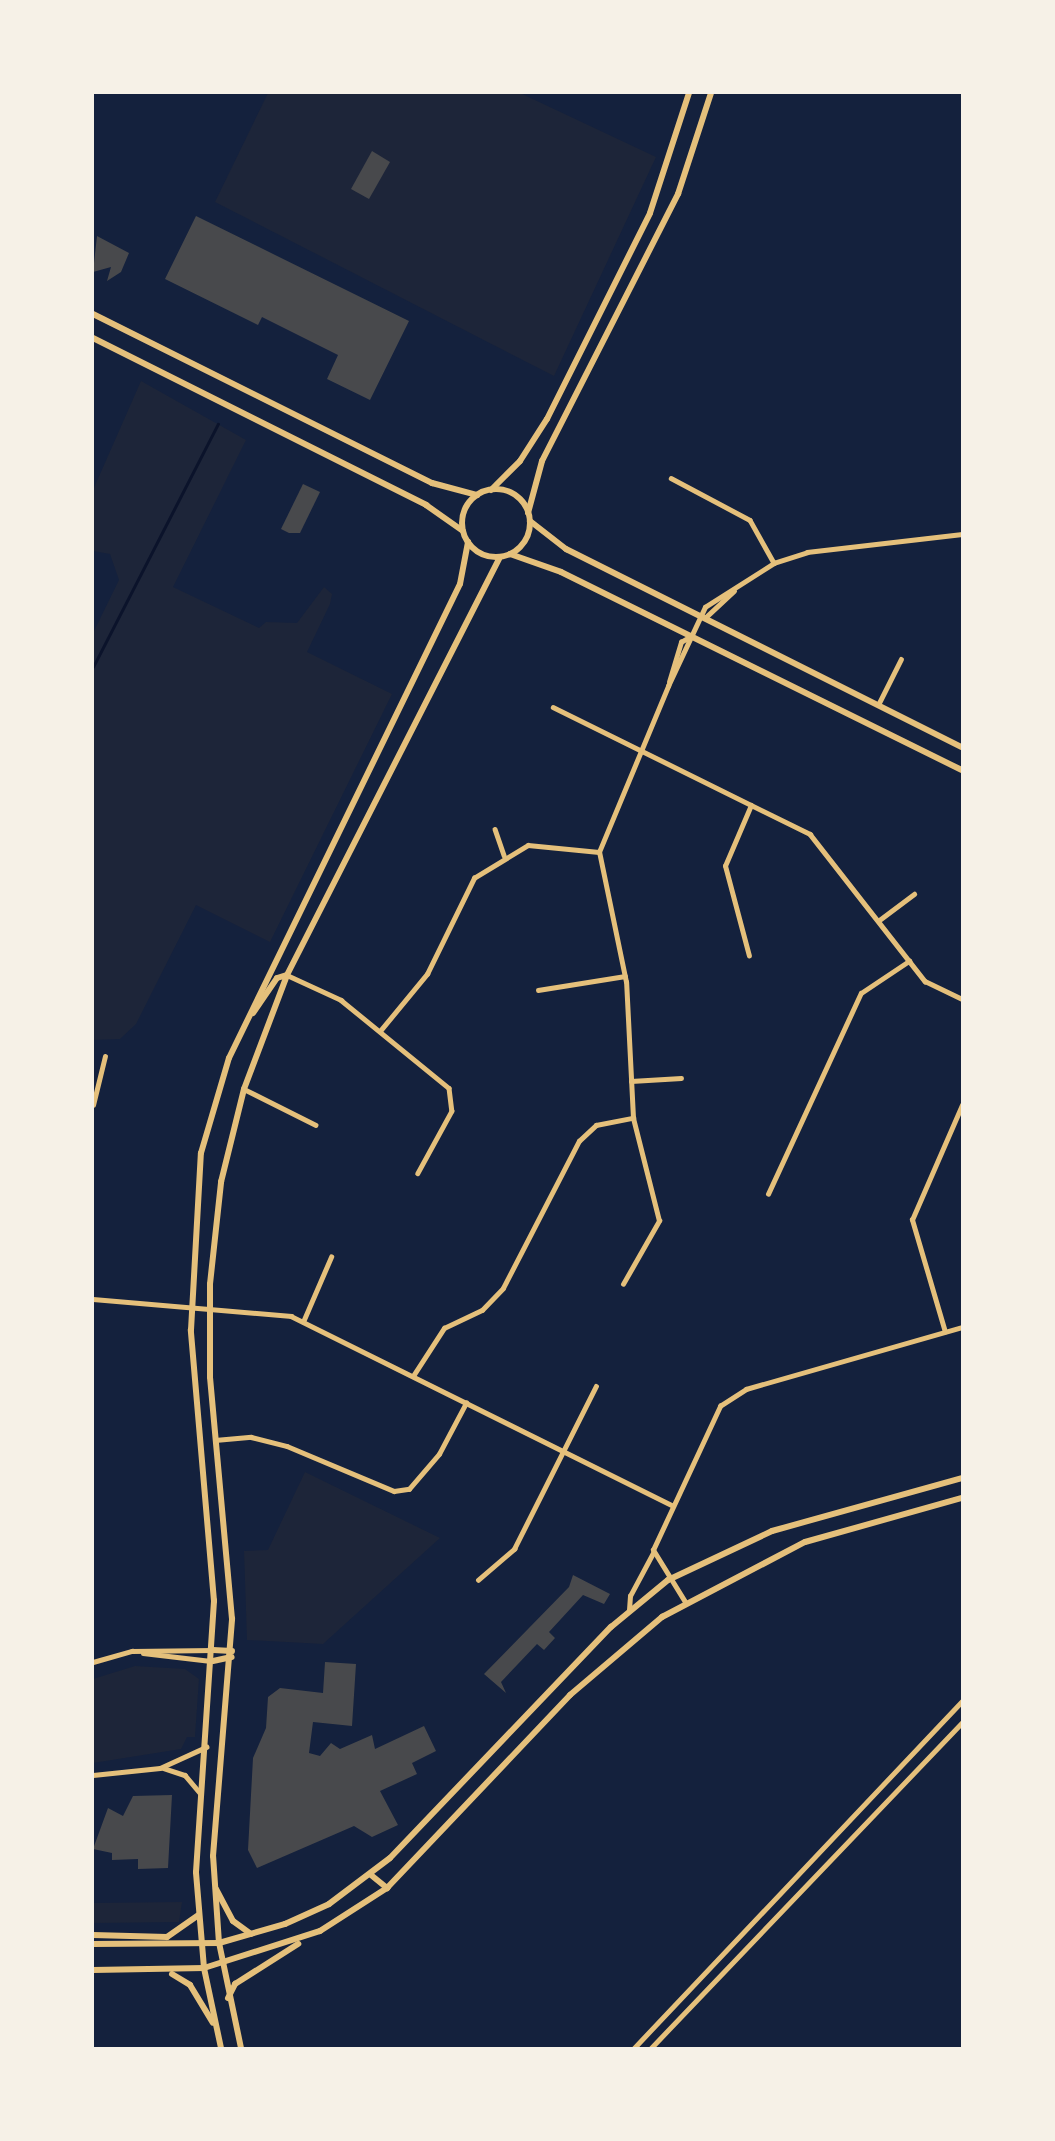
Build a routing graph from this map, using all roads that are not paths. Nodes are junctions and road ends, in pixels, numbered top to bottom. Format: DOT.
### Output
graph roads {
  1 [pos="689,93"];
  2 [pos="710,93"];
  3 [pos="93,314"];
  4 [pos="93,338"];
  5 [pos="671,478"];
  6 [pos="491,490"];
  7 [pos="477,495"];
  8 [pos="529,517"];
  9 [pos="463,531"];
  10 [pos="962,534"];
  11 [pos="468,542"];
  12 [pos="510,554"];
  13 [pos="500,556"];
  14 [pos="774,563"];
  15 [pos="742,583"];
  16 [pos="702,617"];
  17 [pos="692,635"];
  18 [pos="901,659"];
  19 [pos="668,686"];
  20 [pos="877,706"];
  21 [pos="553,707"];
  22 [pos="962,747"];
  23 [pos="640,751"];
  24 [pos="962,770"];
  25 [pos="751,805"];
  26 [pos="495,829"];
  27 [pos="599,852"];
  28 [pos="504,855"];
  29 [pos="914,894"];
  30 [pos="878,921"];
  31 [pos="748,956"];
  32 [pos="909,961"];
  33 [pos="287,975"];
  34 [pos="625,976"];
  35 [pos="538,990"];
  36 [pos="962,999"];
  37 [pos="243,1026"];
  38 [pos="380,1031"];
  39 [pos="105,1056"];
  40 [pos="681,1078"];
  41 [pos="631,1081"];
  42 [pos="244,1089"];
  43 [pos="94,1096"];
  44 [pos="93,1105"];
  45 [pos="962,1105"];
  46 [pos="633,1118"];
  47 [pos="316,1125"];
  48 [pos="418,1173"];
  49 [pos="768,1194"];
  50 [pos="331,1257"];
  51 [pos="623,1284"];
  52 [pos="93,1299"];
  53 [pos="191,1306"];
  54 [pos="210,1308"];
  55 [pos="303,1322"];
  56 [pos="962,1327"];
  57 [pos="945,1332"];
  58 [pos="413,1376"];
  59 [pos="596,1386"];
  60 [pos="466,1403"];
  61 [pos="214,1440"];
  62 [pos="563,1451"];
  63 [pos="962,1478"];
  64 [pos="962,1498"];
  65 [pos="672,1505"];
  66 [pos="653,1553"];
  67 [pos="478,1580"];
  68 [pos="668,1580"];
  69 [pos="685,1602"];
  70 [pos="629,1611"];
  71 [pos="213,1650"];
  72 [pos="132,1651"];
  73 [pos="232,1654"];
  74 [pos="213,1661"];
  75 [pos="93,1662"];
  76 [pos="962,1701"];
  77 [pos="962,1722"];
  78 [pos="207,1746"];
  79 [pos="160,1768"];
  80 [pos="93,1774"];
  81 [pos="201,1794"];
  82 [pos="375,1872"];
  83 [pos="215,1887"];
  84 [pos="387,1888"];
  85 [pos="198,1915"];
  86 [pos="93,1935"];
  87 [pos="252,1935"];
  88 [pos="305,1938"];
  89 [pos="219,1943"];
  90 [pos="93,1944"];
  91 [pos="201,1945"];
  92 [pos="222,1965"];
  93 [pos="204,1968"];
  94 [pos="93,1970"];
  95 [pos="167,1972"];
  96 [pos="228,1999"];
  97 [pos="216,2028"];
  98 [pos="221,2048"];
  99 [pos="241,2048"];
  100 [pos="635,2048"];
  101 [pos="651,2048"];
  1 -- 6 [label="main road"];
  2 -- 8 [label="main road"];
  3 -- 7 [label="main road"];
  4 -- 9 [label="main road"];
  5 -- 14 [label="street"];
  6 -- 7 [label="main road"];
  6 -- 8 [label="main road"];
  7 -- 9 [label="main road"];
  8 -- 12 [label="main road"];
  8 -- 16 [label="main road"];
  9 -- 11 [label="main road"];
  10 -- 14 [label="street"];
  11 -- 13 [label="main road"];
  11 -- 37 [label="main road"];
  12 -- 13 [label="main road"];
  12 -- 17 [label="main road"];
  13 -- 33 [label="main road"];
  14 -- 15 [label="street"];
  15 -- 16 [label="street"];
  15 -- 16 [label="street"];
  16 -- 17 [label="street"];
  16 -- 20 [label="main road"];
  17 -- 19 [label="street"];
  17 -- 19 [label="street"];
  17 -- 24 [label="main road"];
  18 -- 20 [label="street"];
  19 -- 23 [label="street"];
  20 -- 22 [label="main road"];
  21 -- 23 [label="street"];
  23 -- 25 [label="street"];
  23 -- 27 [label="street"];
  25 -- 30 [label="street"];
  25 -- 31 [label="street"];
  26 -- 28 [label="street"];
  27 -- 28 [label="street"];
  27 -- 34 [label="street"];
  28 -- 38 [label="street"];
  29 -- 30 [label="street"];
  30 -- 32 [label="street"];
  32 -- 36 [label="street"];
  32 -- 49 [label="street"];
  33 -- 37 [label="main road"];
  33 -- 38 [label="street"];
  33 -- 42 [label="main road"];
  34 -- 35 [label="street"];
  34 -- 41 [label="street"];
  37 -- 53 [label="main road"];
  38 -- 48 [label="street"];
  39 -- 43 [label="street"];
  40 -- 41 [label="street"];
  41 -- 46 [label="street"];
  42 -- 47 [label="street"];
  42 -- 54 [label="main road"];
  43 -- 44 [label="street"];
  45 -- 57 [label="street"];
  46 -- 51 [label="street"];
  46 -- 58 [label="street"];
  50 -- 55 [label="street"];
  52 -- 53 [label="street"];
  53 -- 54 [label="street"];
  53 -- 71 [label="main road"];
  54 -- 55 [label="street"];
  54 -- 61 [label="main road"];
  55 -- 58 [label="street"];
  56 -- 57 [label="street"];
  57 -- 65 [label="street"];
  58 -- 60 [label="street"];
  59 -- 62 [label="street"];
  60 -- 61 [label="street"];
  60 -- 62 [label="street"];
  61 -- 73 [label="main road"];
  62 -- 65 [label="street"];
  62 -- 67 [label="street"];
  63 -- 68 [label="main road"];
  64 -- 69 [label="main road"];
  65 -- 66 [label="street"];
  66 -- 68 [label="street"];
  66 -- 70 [label="street"];
  68 -- 69 [label="street"];
  68 -- 70 [label="main road"];
  69 -- 84 [label="main road"];
  70 -- 82 [label="main road"];
  71 -- 72 [label="street"];
  71 -- 73 [label="main road"];
  71 -- 74 [label="main road"];
  72 -- 74 [label="street"];
  72 -- 75 [label="street"];
  73 -- 74 [label="main road"];
  73 -- 83 [label="main road"];
  74 -- 78 [label="main road"];
  76 -- 100 [label="street"];
  77 -- 101 [label="street"];
  78 -- 79 [label="street"];
  78 -- 81 [label="main road"];
  79 -- 80 [label="street"];
  79 -- 81 [label="street"];
  81 -- 85 [label="main road"];
  82 -- 84 [label="main road"];
  82 -- 87 [label="main road"];
  83 -- 87 [label="main road"];
  83 -- 89 [label="main road"];
  84 -- 88 [label="main road"];
  85 -- 86 [label="main road"];
  85 -- 91 [label="main road"];
  87 -- 89 [label="main road"];
  88 -- 92 [label="main road"];
  88 -- 96 [label="main road"];
  89 -- 91 [label="main road"];
  89 -- 92 [label="main road"];
  90 -- 91 [label="main road"];
  91 -- 93 [label="main road"];
  92 -- 93 [label="main road"];
  92 -- 96 [label="main road"];
  93 -- 95 [label="main road"];
  93 -- 97 [label="main road"];
  94 -- 95 [label="main road"];
  95 -- 97 [label="main road"];
  96 -- 99 [label="main road"];
  97 -- 98 [label="main road"];
}
